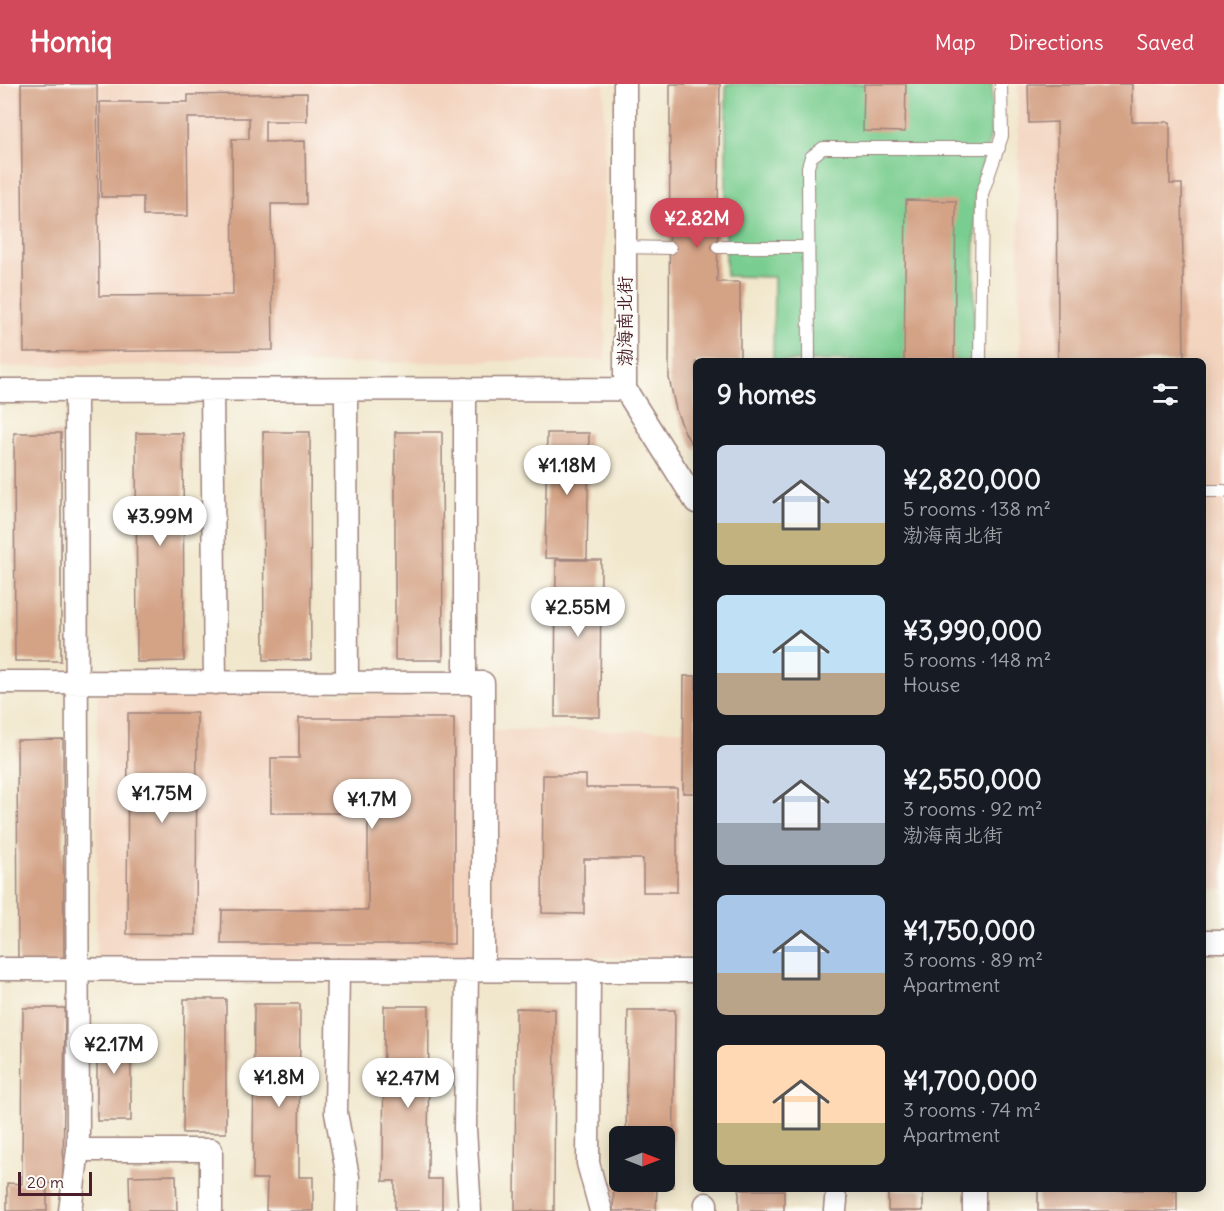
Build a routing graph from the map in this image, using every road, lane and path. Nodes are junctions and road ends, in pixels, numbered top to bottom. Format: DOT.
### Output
graph roads {
  1 [pos="625,84"];
  2 [pos="1001,84"];
  3 [pos="999,148"];
  4 [pos="624,247"];
  5 [pos="718,247"];
  6 [pos="808,247"];
  7 [pos="670,248"];
  8 [pos="809,358"];
  9 [pos="981,358"];
  10 [pos="625,389"];
  11 [pos="0,390"];
  12 [pos="212,390"];
  13 [pos="346,390"];
  14 [pos="465,390"];
  15 [pos="76,391"];
  16 [pos="1206,491"];
  17 [pos="1224,491"];
  18 [pos="693,497"];
  19 [pos="0,682"];
  20 [pos="77,683"];
  21 [pos="215,683"];
  22 [pos="347,683"];
  23 [pos="465,683"];
  24 [pos="1206,941"];
  25 [pos="1224,941"];
  26 [pos="0,969"];
  27 [pos="77,969"];
  28 [pos="589,969"];
  29 [pos="338,970"];
  30 [pos="475,970"];
  31 [pos="693,971"];
  32 [pos="78,1150"];
  33 [pos="974,1192"];
  34 [pos="70,1211"];
  35 [pos="211,1211"];
  36 [pos="347,1211"];
  37 [pos="470,1211"];
  38 [pos="601,1211"];
  39 [pos="974,1211"];
  1 -- 4 [label="street, 渤海南北街"];
  2 -- 3 [label="lane"];
  3 -- 6 [label="lane"];
  3 -- 9 [label="lane"];
  4 -- 7 [label="lane"];
  4 -- 10 [label="street, 渤海南北街"];
  5 -- 6 [label="lane"];
  6 -- 8 [label="lane"];
  10 -- 14 [label="street"];
  10 -- 18 [label="street, 渤海南北街"];
  11 -- 15 [label="street"];
  12 -- 13 [label="street"];
  12 -- 15 [label="street"];
  12 -- 21 [label="street"];
  13 -- 14 [label="street"];
  13 -- 22 [label="street"];
  14 -- 23 [label="street"];
  15 -- 20 [label="street"];
  16 -- 17 [label="lane"];
  19 -- 20 [label="street"];
  20 -- 21 [label="street"];
  20 -- 27 [label="street"];
  21 -- 22 [label="street"];
  22 -- 23 [label="street"];
  23 -- 30 [label="street"];
  24 -- 25 [label="street"];
  26 -- 27 [label="street"];
  27 -- 29 [label="street"];
  27 -- 32 [label="street"];
  28 -- 30 [label="street"];
  28 -- 31 [label="street"];
  28 -- 38 [label="street"];
  29 -- 30 [label="street"];
  29 -- 36 [label="street"];
  30 -- 37 [label="street"];
  32 -- 34 [label="street"];
  32 -- 35 [label="street"];
  33 -- 39 [label="street"];
}
